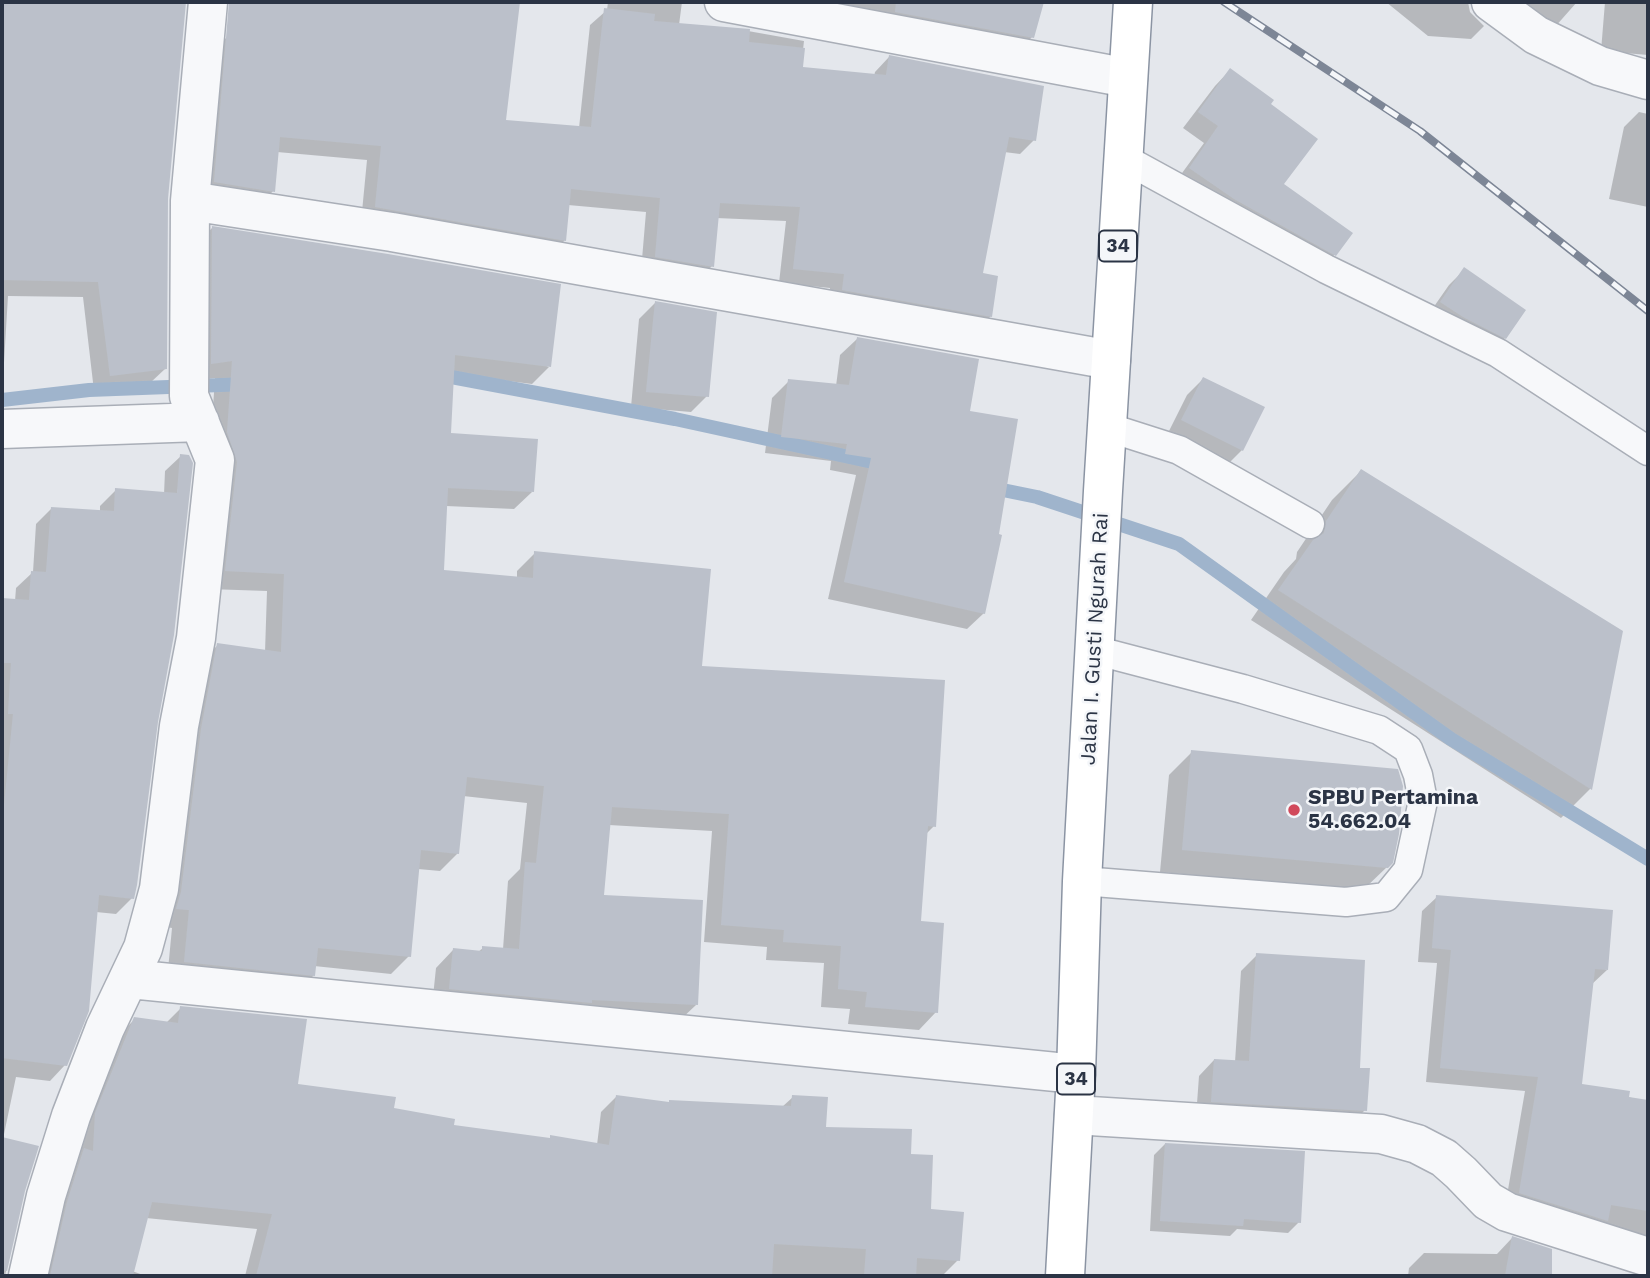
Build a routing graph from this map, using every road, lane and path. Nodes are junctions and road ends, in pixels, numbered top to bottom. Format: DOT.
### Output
graph roads {
  1 [pos="208,2"];
  2 [pos="724,2"];
  3 [pos="1133,2"];
  4 [pos="1491,2"];
  5 [pos="1128,78"];
  6 [pos="1648,80"];
  7 [pos="1123,158"];
  8 [pos="190,201"];
  9 [pos="1111,360"];
  10 [pos="192,394"];
  11 [pos="1107,427"];
  12 [pos="2,429"];
  13 [pos="1648,451"];
  14 [pos="1310,524"];
  15 [pos="1094,650"];
  16 [pos="1082,881"];
  17 [pos="130,979"];
  18 [pos="1076,1074"];
  19 [pos="1074,1115"];
  20 [pos="1648,1257"];
  21 [pos="28,1276"];
  22 [pos="1065,1276"];
  1 -- 8 [label="street"];
  2 -- 5 [label="street"];
  3 -- 5 [label="highway, Jalan I. Gusti Ngurah Rai / 34"];
  4 -- 6 [label="street"];
  5 -- 7 [label="highway, Jalan I. Gusti Ngurah Rai / 34"];
  7 -- 9 [label="highway, Jalan I. Gusti Ngurah Rai / 34"];
  7 -- 13 [label="lane"];
  8 -- 9 [label="street"];
  8 -- 10 [label="street"];
  9 -- 11 [label="highway, Jalan I. Gusti Ngurah Rai / 34"];
  10 -- 12 [label="street"];
  10 -- 17 [label="street"];
  11 -- 14 [label="lane"];
  11 -- 15 [label="highway, Jalan I. Gusti Ngurah Rai / 34"];
  15 -- 16 [label="highway, Jalan I. Gusti Ngurah Rai / 34"];
  15 -- 16 [label="lane"];
  16 -- 18 [label="highway, Jalan I. Gusti Ngurah Rai / 34"];
  17 -- 18 [label="street"];
  17 -- 21 [label="street"];
  18 -- 19 [label="highway, Jalan I. Gusti Ngurah Rai / 34"];
  19 -- 20 [label="street"];
  19 -- 22 [label="highway, Jalan I. Gusti Ngurah Rai / 34"];
}
